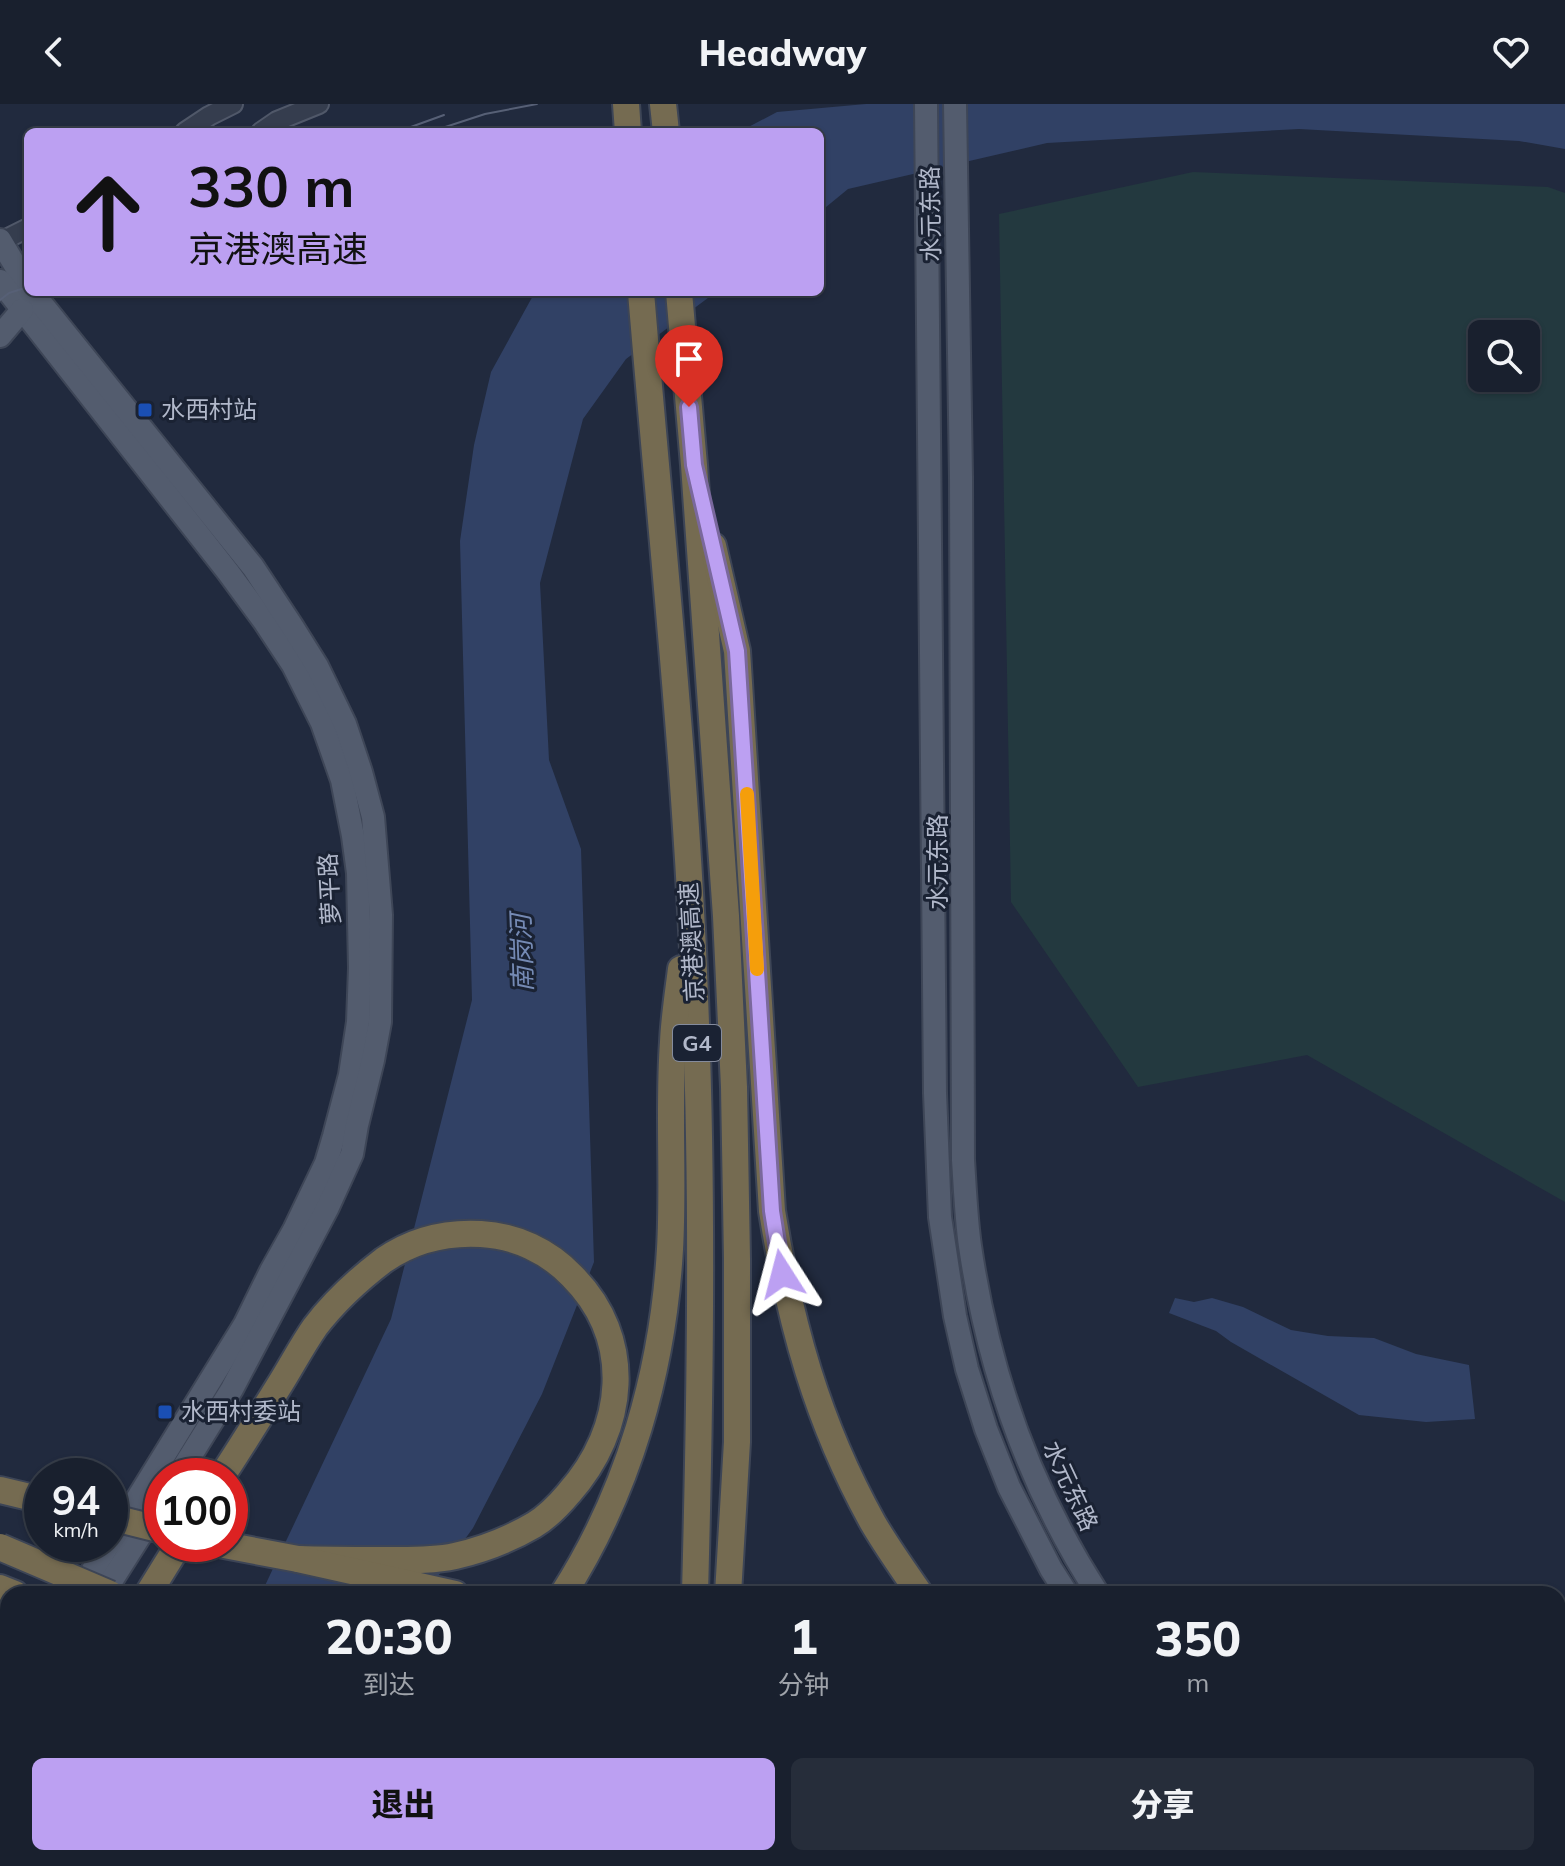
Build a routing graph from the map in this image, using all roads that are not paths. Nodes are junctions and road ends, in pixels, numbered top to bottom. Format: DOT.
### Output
graph roads {
  1 [pos="233,104"];
  2 [pos="319,104"];
  3 [pos="626,104"];
  4 [pos="663,104"];
  5 [pos="926,104"];
  6 [pos="955,104"];
  7 [pos="191,128"];
  8 [pos="267,128"];
  9 [pos="628,128"];
  10 [pos="666,128"];
  11 [pos="24,230"];
  12 [pos="0,241"];
  13 [pos="0,281"];
  14 [pos="24,284"];
  15 [pos="24,293"];
  16 [pos="31,296"];
  17 [pos="641,296"];
  18 [pos="679,296"];
  19 [pos="0,336"];
  20 [pos="694,465"];
  21 [pos="690,894"];
  22 [pos="189,1458"];
  23 [pos="233,1458"];
  24 [pos="0,1490"];
  25 [pos="24,1496"];
  26 [pos="128,1514"];
  27 [pos="144,1529"];
  28 [pos="0,1547"];
  29 [pos="248,1550"];
  30 [pos="298,1559"];
  31 [pos="98,1562"];
  32 [pos="168,1562"];
  33 [pos="83,1586"];
  34 [pos="91,1586"];
  35 [pos="108,1586"];
  36 [pos="153,1586"];
  37 [pos="419,1586"];
  38 [pos="568,1586"];
  39 [pos="695,1586"];
  40 [pos="728,1586"];
  41 [pos="915,1586"];
  42 [pos="1062,1586"];
  43 [pos="1093,1586"];
  1 -- 7 [label="street"];
  2 -- 8 [label="street"];
  3 -- 9 [label="highway"];
  4 -- 10 [label="highway"];
  5 -- 42 [label="main road, 水元东路"];
  6 -- 43 [label="main road, 水元东路"];
  11 -- 12 [label="street"];
  12 -- 14 [label="main road, 萝平路"];
  13 -- 15 [label="main road, 萝平路"];
  16 -- 19 [label="main road"];
  16 -- 22 [label="main road, 萝平路"];
  16 -- 26 [label="main road, 萝平路"];
  17 -- 21 [label="highway, 京港澳高速 / G4"];
  18 -- 20 [label="highway, 京港澳高速 / G4"];
  20 -- 40 [label="highway, 京港澳高速 / G4"];
  20 -- 41 [label="highway"];
  21 -- 38 [label="highway"];
  21 -- 39 [label="highway, 京港澳高速 / G4"];
  23 -- 30 [label="highway"];
  24 -- 25 [label="highway"];
  27 -- 35 [label="main road"];
  28 -- 34 [label="highway, bridge"];
  29 -- 30 [label="highway"];
  30 -- 37 [label="highway"];
  31 -- 33 [label="main road, 萝平路"];
  32 -- 36 [label="highway"];
}
